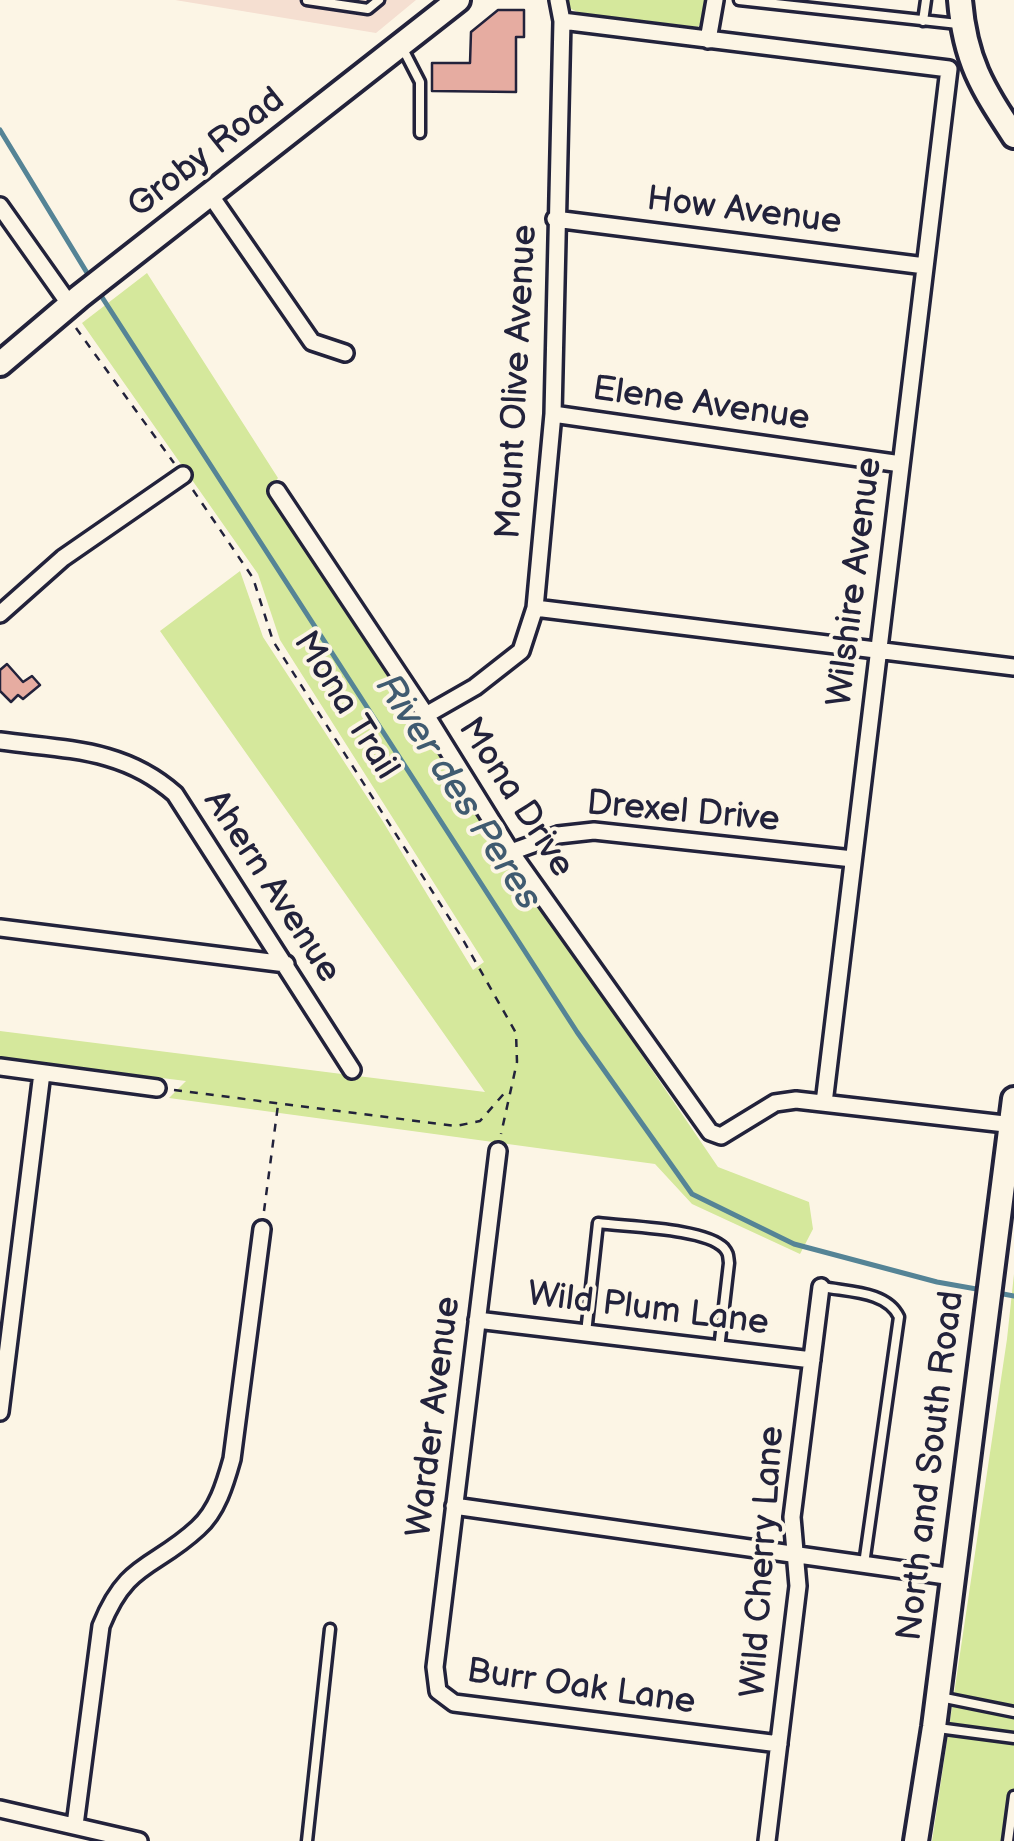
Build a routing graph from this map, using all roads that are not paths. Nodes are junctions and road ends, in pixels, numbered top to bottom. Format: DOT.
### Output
graph roads {
  1 [pos="307,0"];
  2 [pos="379,0"];
  3 [pos="458,0"];
  4 [pos="558,0"];
  5 [pos="714,0"];
  6 [pos="739,0"];
  7 [pos="926,0"];
  8 [pos="960,0"];
  9 [pos="562,21"];
  10 [pos="923,21"];
  11 [pos="962,24"];
  12 [pos="708,40"];
  13 [pos="401,45"];
  14 [pos="420,133"];
  15 [pos="1014,136"];
  16 [pos="211,196"];
  17 [pos="0,206"];
  18 [pos="556,218"];
  19 [pos="925,266"];
  20 [pos="71,304"];
  21 [pos="346,353"];
  22 [pos="0,364"];
  23 [pos="552,414"];
  24 [pos="901,464"];
  25 [pos="183,475"];
  26 [pos="277,492"];
  27 [pos="535,608"];
  28 [pos="0,614"];
  29 [pos="878,651"];
  30 [pos="1014,666"];
  31 [pos="426,715"];
  32 [pos="0,741"];
  33 [pos="511,852"];
  34 [pos="853,859"];
  35 [pos="0,928"];
  36 [pos="286,964"];
  37 [pos="0,1067"];
  38 [pos="352,1070"];
  39 [pos="42,1073"];
  40 [pos="158,1088"];
  41 [pos="1014,1099"];
  42 [pos="824,1103"];
  43 [pos="1012,1125"];
  44 [pos="498,1151"];
  45 [pos="262,1229"];
  46 [pos="821,1287"];
  47 [pos="477,1320"];
  48 [pos="586,1333"];
  49 [pos="719,1349"];
  50 [pos="812,1360"];
  51 [pos="0,1412"];
  52 [pos="454,1506"];
  53 [pos="796,1555"];
  54 [pos="864,1564"];
  55 [pos="953,1577"];
  56 [pos="330,1629"];
  57 [pos="438,1691"];
  58 [pos="937,1696"];
  59 [pos="1014,1712"];
  60 [pos="934,1727"];
  61 [pos="1014,1738"];
  62 [pos="779,1744"];
  63 [pos="1014,1796"];
  64 [pos="0,1809"];
  65 [pos="75,1825"];
  66 [pos="139,1841"];
  67 [pos="307,1841"];
  68 [pos="767,1841"];
  69 [pos="916,1841"];
  70 [pos="1008,1841"];
  1 -- 2 [label="lane"];
  3 -- 13 [label="street, Groby Road"];
  4 -- 9 [label="street, Mount Olive Avenue"];
  5 -- 12 [label="street"];
  6 -- 10 [label="lane"];
  7 -- 10 [label="lane"];
  8 -- 11 [label="street"];
  9 -- 12 [label="street"];
  9 -- 18 [label="street, Mount Olive Avenue"];
  10 -- 11 [label="lane"];
  11 -- 15 [label="street"];
  12 -- 19 [label="street, Wilshire Avenue"];
  13 -- 14 [label="lane"];
  13 -- 16 [label="street, Groby Road"];
  16 -- 20 [label="street, Groby Road"];
  16 -- 21 [label="street"];
  17 -- 20 [label="street"];
  18 -- 19 [label="street, How Avenue"];
  18 -- 23 [label="street, Mount Olive Avenue"];
  19 -- 24 [label="street, Wilshire Avenue"];
  20 -- 22 [label="street, Groby Road"];
  23 -- 24 [label="street, Elene Avenue"];
  23 -- 27 [label="street, Mount Olive Avenue"];
  24 -- 29 [label="street, Wilshire Avenue"];
  25 -- 28 [label="street"];
  26 -- 31 [label="street, Mona Drive"];
  27 -- 29 [label="street"];
  27 -- 31 [label="street, Mount Olive Avenue"];
  29 -- 30 [label="street"];
  29 -- 34 [label="street, Wilshire Avenue"];
  31 -- 33 [label="street, Mona Drive"];
  32 -- 36 [label="street, Ahern Avenue"];
  33 -- 34 [label="street, Drexel Drive"];
  33 -- 42 [label="street, Mona Drive"];
  34 -- 42 [label="street, Wilshire Avenue"];
  35 -- 36 [label="street"];
  36 -- 38 [label="street, Ahern Avenue"];
  37 -- 39 [label="street"];
  39 -- 40 [label="street"];
  39 -- 51 [label="street"];
  41 -- 43 [label="street, North and South Road"];
  42 -- 43 [label="street"];
  43 -- 55 [label="street, North and South Road"];
  44 -- 47 [label="street, Warder Avenue"];
  45 -- 65 [label="street"];
  46 -- 50 [label="street, Wild Cherry Lane"];
  46 -- 54 [label="lane"];
  47 -- 48 [label="street, Wild Plum Lane"];
  47 -- 52 [label="street, Warder Avenue"];
  48 -- 49 [label="street, Wild Plum Lane"];
  48 -- 49 [label="lane"];
  49 -- 50 [label="street, Wild Plum Lane"];
  50 -- 53 [label="street, Wild Cherry Lane"];
  52 -- 53 [label="street"];
  52 -- 57 [label="street, Warder Avenue"];
  53 -- 54 [label="street"];
  53 -- 62 [label="street, Wild Cherry Lane"];
  54 -- 55 [label="street"];
  55 -- 58 [label="street, North and South Road"];
  56 -- 67 [label="lane"];
  57 -- 62 [label="street, Burr Oak Lane"];
  58 -- 59 [label="lane"];
  58 -- 60 [label="street, North and South Road"];
  60 -- 61 [label="lane"];
  60 -- 69 [label="street, North and South Road"];
  62 -- 68 [label="street, Wild Cherry Lane"];
  63 -- 70 [label="lane"];
  64 -- 65 [label="street"];
  65 -- 66 [label="street"];
}
